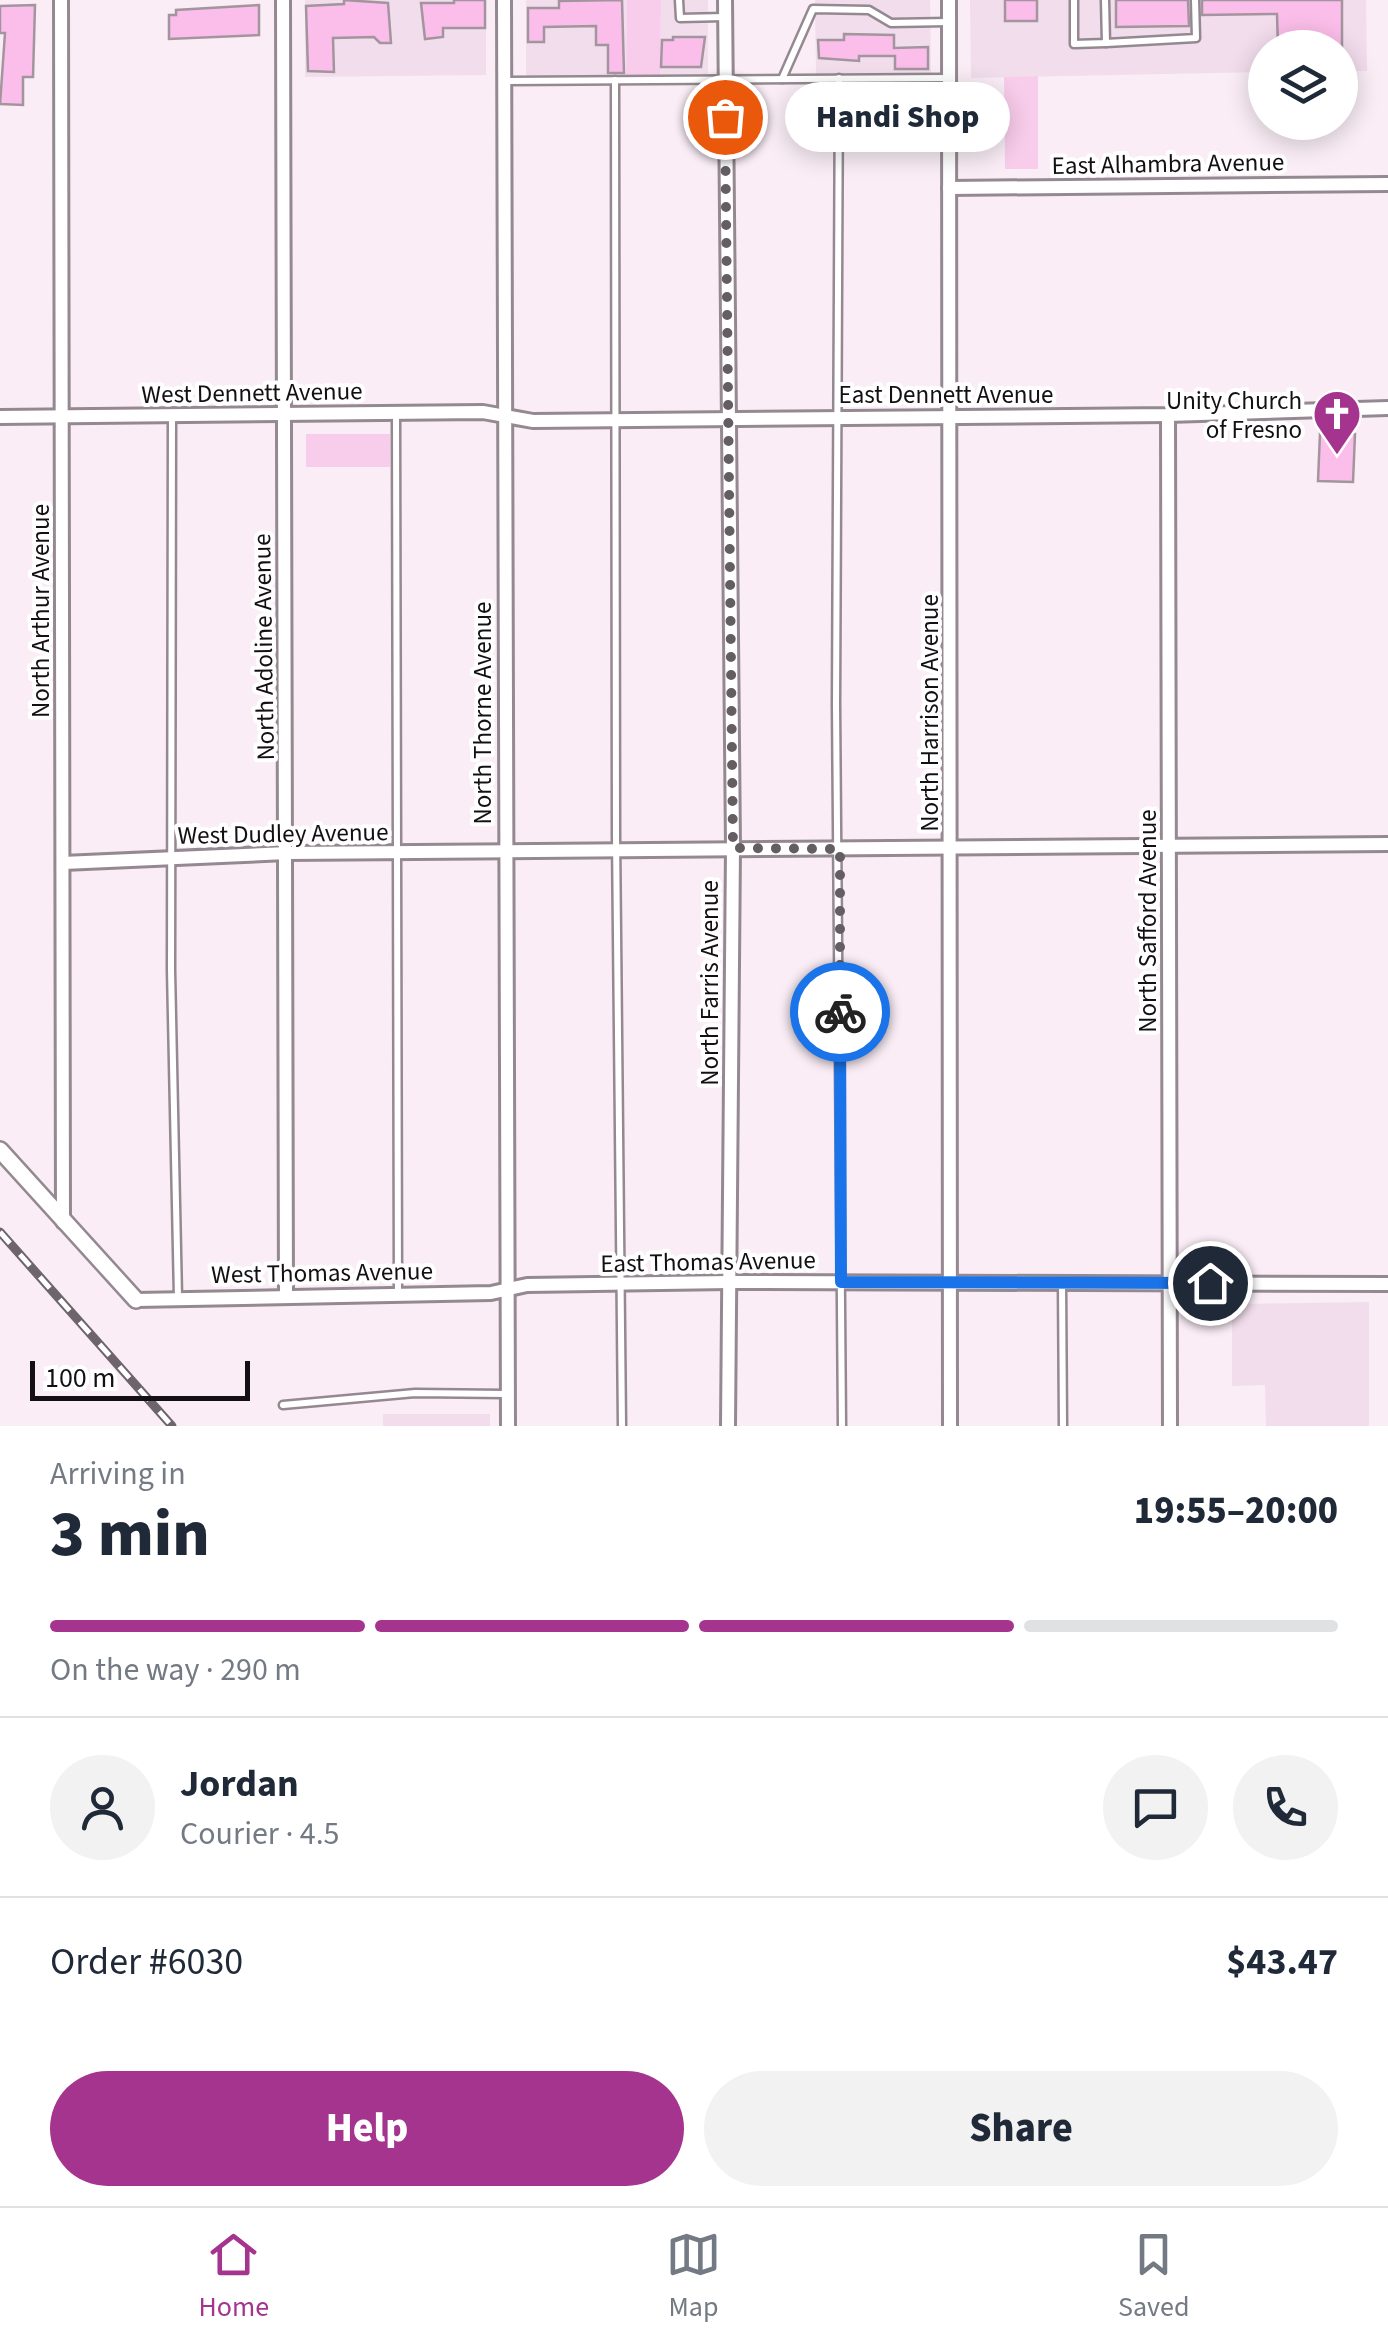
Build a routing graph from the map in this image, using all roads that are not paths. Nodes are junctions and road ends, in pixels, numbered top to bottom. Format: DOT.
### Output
graph roads {
  1 [pos="61,0"];
  2 [pos="283,0"];
  3 [pos="504,0"];
  4 [pos="680,0"];
  5 [pos="725,0"];
  6 [pos="949,0"];
  7 [pos="1074,0"];
  8 [pos="1106,0"];
  9 [pos="1195,0"];
  10 [pos="813,5"];
  11 [pos="725,18"];
  12 [pos="949,22"];
  13 [pos="1106,43"];
  14 [pos="839,78"];
  15 [pos="949,78"];
  16 [pos="725,79"];
  17 [pos="782,79"];
  18 [pos="615,80"];
  19 [pos="504,81"];
  20 [pos="1388,184"];
  21 [pos="948,188"];
  22 [pos="1388,408"];
  23 [pos="396,412"];
  24 [pos="283,414"];
  25 [pos="172,415"];
  26 [pos="1168,415"];
  27 [pos="62,416"];
  28 [pos="504,416"];
  29 [pos="0,417"];
  30 [pos="949,417"];
  31 [pos="838,418"];
  32 [pos="728,419"];
  33 [pos="616,420"];
  34 [pos="1388,844"];
  35 [pos="733,848"];
  36 [pos="1169,848"];
  37 [pos="840,849"];
  38 [pos="618,850"];
  39 [pos="952,850"];
  40 [pos="287,853"];
  41 [pos="397,853"];
  42 [pos="504,853"];
  43 [pos="172,858"];
  44 [pos="64,863"];
  45 [pos="0,1150"];
  46 [pos="64,1222"];
  47 [pos="730,1282"];
  48 [pos="841,1282"];
  49 [pos="948,1282"];
  50 [pos="1170,1283"];
  51 [pos="620,1284"];
  52 [pos="1062,1284"];
  53 [pos="1388,1284"];
  54 [pos="509,1289"];
  55 [pos="398,1293"];
  56 [pos="286,1294"];
  57 [pos="178,1297"];
  58 [pos="136,1300"];
  59 [pos="508,1394"];
  60 [pos="283,1404"];
  61 [pos="508,1426"];
  62 [pos="622,1426"];
  63 [pos="728,1426"];
  64 [pos="842,1426"];
  65 [pos="950,1426"];
  66 [pos="1063,1426"];
  67 [pos="1170,1426"];
  1 -- 27 [label="street, North Arthur Avenue"];
  2 -- 24 [label="street, North Adoline Avenue"];
  3 -- 19 [label="street, North Thorne Avenue"];
  4 -- 11 [label="lane"];
  5 -- 11 [label="street, North Farris Avenue"];
  6 -- 12 [label="street, North Harrison Avenue"];
  7 -- 13 [label="lane"];
  8 -- 13 [label="lane"];
  9 -- 13 [label="lane"];
  10 -- 12 [label="lane"];
  10 -- 17 [label="lane"];
  11 -- 16 [label="street, North Farris Avenue"];
  12 -- 15 [label="street, North Harrison Avenue"];
  14 -- 15 [label="lane"];
  14 -- 17 [label="lane"];
  14 -- 31 [label="lane"];
  15 -- 21 [label="street, North Harrison Avenue"];
  16 -- 17 [label="lane"];
  16 -- 18 [label="lane"];
  16 -- 32 [label="street, North Farris Avenue"];
  18 -- 19 [label="lane"];
  18 -- 33 [label="lane"];
  19 -- 28 [label="street, North Thorne Avenue"];
  20 -- 21 [label="street, East Alhambra Avenue"];
  21 -- 30 [label="street, North Harrison Avenue"];
  22 -- 26 [label="street, East Dennett Avenue"];
  23 -- 24 [label="street, West Dennett Avenue"];
  23 -- 28 [label="street, West Dennett Avenue"];
  23 -- 41 [label="lane"];
  24 -- 25 [label="street, West Dennett Avenue"];
  24 -- 40 [label="street, North Adoline Avenue"];
  25 -- 27 [label="street, West Dennett Avenue"];
  25 -- 43 [label="lane"];
  26 -- 30 [label="street, East Dennett Avenue"];
  26 -- 36 [label="street, North Safford Avenue"];
  27 -- 29 [label="street, West Dennett Avenue"];
  27 -- 44 [label="street, North Arthur Avenue"];
  28 -- 33 [label="street, East Dennett Avenue"];
  28 -- 42 [label="street, North Thorne Avenue"];
  30 -- 31 [label="street, East Dennett Avenue"];
  30 -- 39 [label="street, North Harrison Avenue"];
  31 -- 32 [label="street, East Dennett Avenue"];
  31 -- 37 [label="lane"];
  32 -- 33 [label="street, East Dennett Avenue"];
  32 -- 35 [label="street, North Farris Avenue"];
  33 -- 38 [label="lane"];
  34 -- 36 [label="street, West Dudley Avenue"];
  35 -- 37 [label="street, West Dudley Avenue"];
  35 -- 38 [label="street, West Dudley Avenue"];
  35 -- 47 [label="street, North Farris Avenue"];
  36 -- 39 [label="street, West Dudley Avenue"];
  36 -- 50 [label="street, North Safford Avenue"];
  37 -- 39 [label="street, West Dudley Avenue"];
  37 -- 48 [label="lane"];
  38 -- 42 [label="street, West Dudley Avenue"];
  38 -- 51 [label="lane"];
  39 -- 49 [label="street, North Harrison Avenue"];
  40 -- 41 [label="street, West Dudley Avenue"];
  40 -- 43 [label="street, West Dudley Avenue"];
  40 -- 56 [label="street, North Adoline Avenue"];
  41 -- 42 [label="street, West Dudley Avenue"];
  41 -- 55 [label="lane"];
  42 -- 54 [label="street, North Thorne Avenue"];
  43 -- 44 [label="street, West Dudley Avenue"];
  43 -- 57 [label="lane"];
  44 -- 46 [label="street, North Arthur Avenue"];
  45 -- 46 [label="street"];
  46 -- 58 [label="street"];
  47 -- 48 [label="street, East Thomas Avenue"];
  47 -- 51 [label="street, East Thomas Avenue"];
  47 -- 63 [label="street, North Farris Avenue"];
  48 -- 49 [label="street, East Thomas Avenue"];
  48 -- 64 [label="lane"];
  49 -- 52 [label="street, East Thomas Avenue"];
  49 -- 65 [label="street, North Harrison Avenue"];
  50 -- 52 [label="street, East Thomas Avenue"];
  50 -- 53 [label="street, East Thomas Avenue"];
  50 -- 67 [label="street, North Safford Avenue"];
  51 -- 54 [label="street, East Thomas Avenue"];
  51 -- 62 [label="lane"];
  52 -- 66 [label="lane"];
  54 -- 55 [label="street, West Thomas Avenue"];
  54 -- 59 [label="street, North Thorne Avenue"];
  55 -- 56 [label="street, West Thomas Avenue"];
  56 -- 57 [label="street, West Thomas Avenue"];
  57 -- 58 [label="street, West Thomas Avenue"];
  59 -- 60 [label="lane"];
  59 -- 61 [label="street, North Thorne Avenue"];
}
